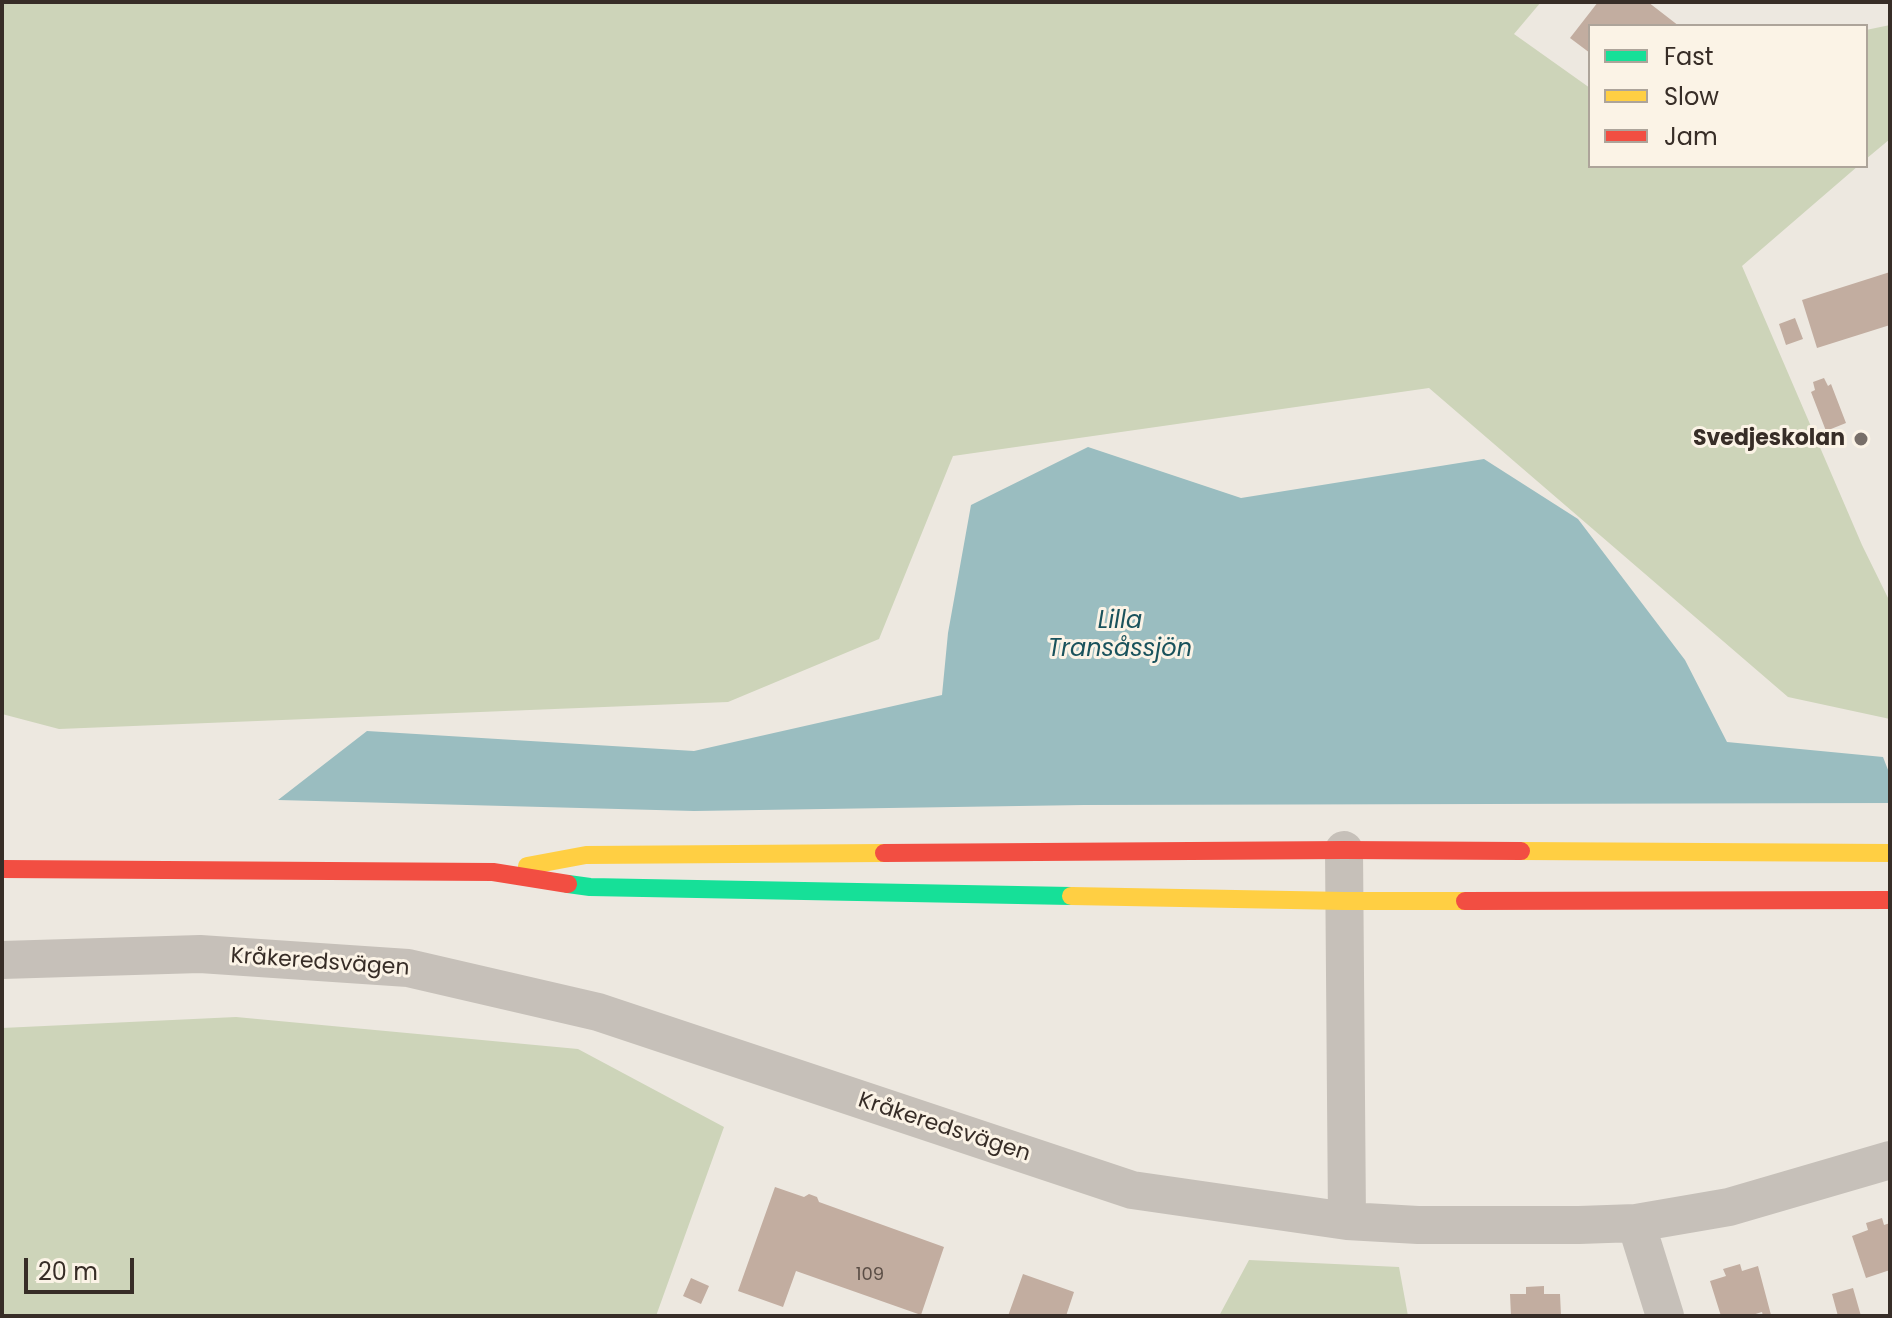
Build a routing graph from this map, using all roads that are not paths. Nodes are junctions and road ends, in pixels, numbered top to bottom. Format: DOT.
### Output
graph roads {
  1 [pos="1344,850"];
  2 [pos="1890,853"];
  3 [pos="2,869"];
  4 [pos="493,872"];
  5 [pos="1890,900"];
  6 [pos="1345,901"];
  7 [pos="2,960"];
  8 [pos="1890,1160"];
  9 [pos="1347,1221"];
  10 [pos="1636,1223"];
  11 [pos="1665,1316"];
  1 -- 2 [label="main road"];
  1 -- 4 [label="main road"];
  1 -- 6 [label="street"];
  3 -- 4 [label="main road"];
  4 -- 6 [label="main road"];
  5 -- 6 [label="main road"];
  6 -- 9 [label="street"];
  7 -- 9 [label="street, Kråkeredsvägen"];
  8 -- 10 [label="street, Kråkeredsvägen"];
  9 -- 10 [label="street, Kråkeredsvägen"];
  10 -- 11 [label="street"];
}
